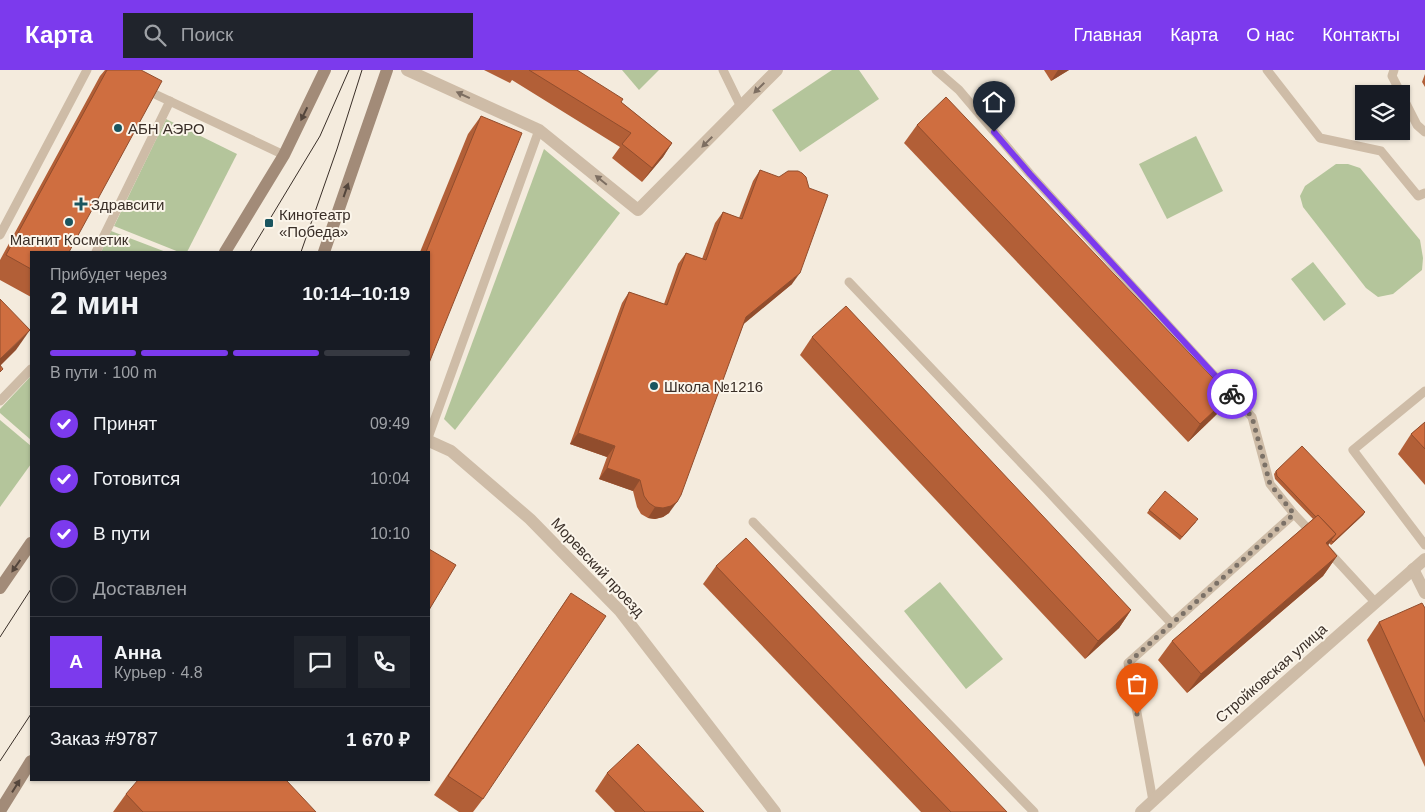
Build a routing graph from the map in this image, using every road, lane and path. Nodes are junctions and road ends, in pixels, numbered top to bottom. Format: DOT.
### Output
graph roads {
  1 [pos="87,70"];
  2 [pos="325,70"];
  3 [pos="387,70"];
  4 [pos="408,70"];
  5 [pos="723,70"];
  6 [pos="778,70"];
  7 [pos="936,70"];
  8 [pos="1267,70"];
  9 [pos="1394,70"];
  10 [pos="136,85"];
  11 [pos="170,101"];
  12 [pos="741,107"];
  13 [pos="539,130"];
  14 [pos="1425,132"];
  15 [pos="284,155"];
  16 [pos="1425,193"];
  17 [pos="0,235"];
  18 [pos="96,251"];
  19 [pos="226,251"];
  20 [pos="324,251"];
  21 [pos="849,282"];
  22 [pos="30,370"];
  23 [pos="1425,391"];
  24 [pos="0,402"];
  25 [pos="430,432"];
  26 [pos="430,440"];
  27 [pos="1294,514"];
  28 [pos="753,522"];
  29 [pos="30,544"];
  30 [pos="1425,546"];
  31 [pos="1425,559"];
  32 [pos="1414,569"];
  33 [pos="0,588"];
  34 [pos="1425,593"];
  35 [pos="1375,602"];
  36 [pos="1172,624"];
  37 [pos="30,763"];
  38 [pos="1153,801"];
  39 [pos="0,811"];
  40 [pos="775,812"];
  41 [pos="1034,812"];
  42 [pos="1141,812"];
  1 -- 17 [label="lane"];
  2 -- 15 [label="main road, one-way"];
  20 -- 3 [label="main road, one-way"];
  13 -- 4 [label="street, one-way"];
  5 -- 12 [label="lane"];
  6 -- 12 [label="street, one-way"];
  7 -- 27 [label="lane"];
  8 -- 16 [label="lane"];
  9 -- 14 [label="lane"];
  10 -- 11 [label="lane"];
  11 -- 15 [label="lane"];
  11 -- 18 [label="lane"];
  12 -- 13 [label="street, one-way"];
  13 -- 25 [label="lane"];
  15 -- 19 [label="main road"];
  21 -- 36 [label="lane"];
  22 -- 24 [label="lane"];
  23 -- 30 [label="lane"];
  26 -- 40 [label="street, Моревский проезд"];
  27 -- 35 [label="lane"];
  27 -- 36 [label="lane"];
  28 -- 41 [label="lane"];
  29 -- 33 [label="main road, one-way"];
  31 -- 32 [label="street, Стройковская улица"];
  32 -- 34 [label="street"];
  32 -- 35 [label="street, Стройковская улица"];
  35 -- 38 [label="street, Стройковская улица"];
  36 -- 38 [label="lane"];
  39 -- 37 [label="main road, one-way"];
  38 -- 42 [label="street, Стройковская улица"];
}
